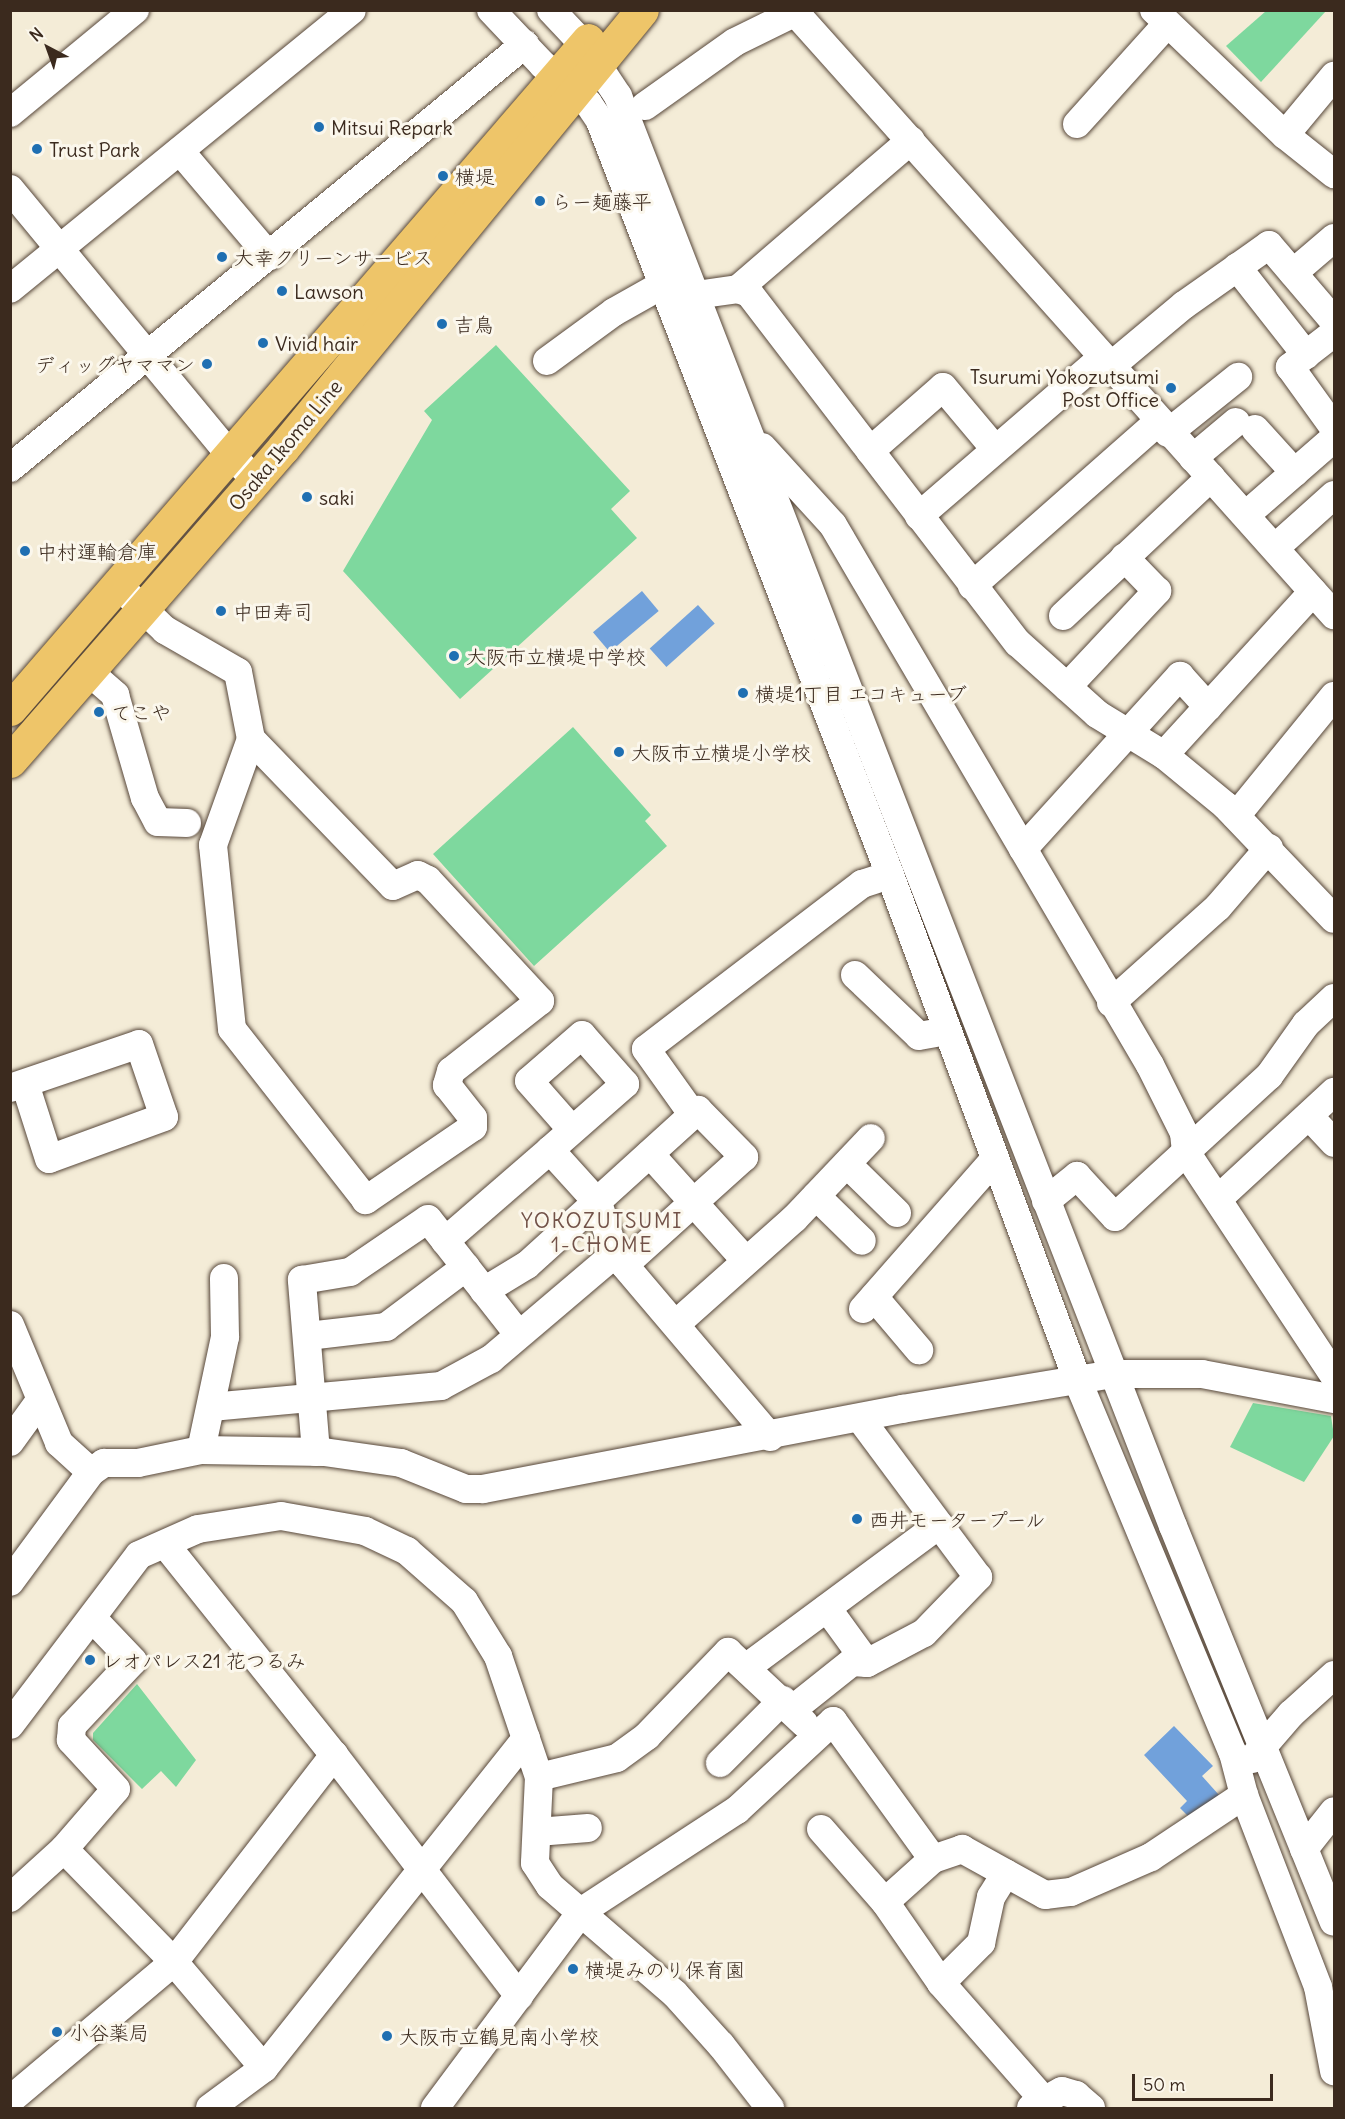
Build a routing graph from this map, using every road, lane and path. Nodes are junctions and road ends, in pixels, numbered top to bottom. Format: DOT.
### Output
graph roads {
  1 [pos="135,10"];
  2 [pos="352,10"];
  3 [pos="491,10"];
  4 [pos="551,10"];
  5 [pos="613,10"];
  6 [pos="642,10"];
  7 [pos="796,11"];
  8 [pos="1161,17"];
  9 [pos="525,44"];
  10 [pos="590,54"];
  11 [pos="1335,76"];
  12 [pos="565,84"];
  13 [pos="645,106"];
  14 [pos="10,113"];
  15 [pos="1077,124"];
  16 [pos="1285,135"];
  17 [pos="910,140"];
  18 [pos="180,151"];
  19 [pos="1335,174"];
  20 [pos="10,189"];
  21 [pos="1335,238"];
  22 [pos="61,248"];
  23 [pos="269,256"];
  24 [pos="665,267"];
  25 [pos="1237,267"];
  26 [pos="1293,273"];
  27 [pos="10,289"];
  28 [pos="738,289"];
  29 [pos="696,295"];
  30 [pos="1333,334"];
  31 [pos="150,354"];
  32 [pos="1306,355"];
  33 [pos="548,361"];
  34 [pos="1107,362"];
  35 [pos="1238,377"];
  36 [pos="1163,427"];
  37 [pos="1335,428"];
  38 [pos="752,436"];
  39 [pos="1335,438"];
  40 [pos="995,448"];
  41 [pos="870,451"];
  42 [pos="230,455"];
  43 [pos="1202,467"];
  44 [pos="10,468"];
  45 [pos="1295,473"];
  46 [pos="256,479"];
  47 [pos="1335,495"];
  48 [pos="1247,514"];
  49 [pos="919,516"];
  50 [pos="1276,547"];
  51 [pos="1124,557"];
  52 [pos="118,585"];
  53 [pos="972,586"];
  54 [pos="1325,596"];
  55 [pos="144,610"];
  56 [pos="1063,616"];
  57 [pos="89,672"];
  58 [pos="1067,687"];
  59 [pos="1335,696"];
  60 [pos="1208,707"];
  61 [pos="10,709"];
  62 [pos="1128,733"];
  63 [pos="251,739"];
  64 [pos="1164,755"];
  65 [pos="10,761"];
  66 [pos="1236,816"];
  67 [pos="187,823"];
  68 [pos="903,831"];
  69 [pos="876,840"];
  70 [pos="1269,848"];
  71 [pos="1023,849"];
  72 [pos="890,874"];
  73 [pos="1335,919"];
  74 [pos="855,975"];
  75 [pos="1335,998"];
  76 [pos="1111,1003"];
  77 [pos="946,1031"];
  78 [pos="18,1086"];
  79 [pos="1335,1092"];
  80 [pos="693,1115"];
  81 [pos="1309,1116"];
  82 [pos="572,1130"];
  83 [pos="871,1138"];
  84 [pos="1335,1143"];
  85 [pos="550,1150"];
  86 [pos="1186,1152"];
  87 [pos="650,1154"];
  88 [pos="994,1160"];
  89 [pos="847,1164"];
  90 [pos="816,1196"];
  91 [pos="1218,1199"];
  92 [pos="695,1201"];
  93 [pos="1046,1201"];
  94 [pos="598,1203"];
  95 [pos="897,1213"];
  96 [pos="445,1241"];
  97 [pos="862,1241"];
  98 [pos="620,1259"];
  99 [pos="745,1260"];
  100 [pos="466,1267"];
  101 [pos="224,1278"];
  102 [pos="484,1290"];
  103 [pos="675,1324"];
  104 [pos="10,1325"];
  105 [pos="519,1335"];
  106 [pos="308,1336"];
  107 [pos="919,1350"];
  108 [pos="1113,1374"];
  109 [pos="1335,1376"];
  110 [pos="1077,1379"];
  111 [pos="314,1399"];
  112 [pos="1335,1399"];
  113 [pos="39,1402"];
  114 [pos="211,1407"];
  115 [pos="861,1418"];
  116 [pos="770,1437"];
  117 [pos="10,1442"];
  118 [pos="201,1450"];
  119 [pos="316,1452"];
  120 [pos="91,1472"];
  121 [pos="939,1525"];
  122 [pos="166,1545"];
  123 [pos="10,1582"];
  124 [pos="827,1608"];
  125 [pos="92,1618"];
  126 [pos="867,1663"];
  127 [pos="747,1667"];
  128 [pos="1335,1675"];
  129 [pos="788,1704"];
  130 [pos="10,1725"];
  131 [pos="526,1739"];
  132 [pos="811,1741"];
  133 [pos="1265,1745"];
  134 [pos="334,1755"];
  135 [pos="720,1763"];
  136 [pos="538,1777"];
  137 [pos="1241,1784"];
  138 [pos="1335,1811"];
  139 [pos="588,1828"];
  140 [pos="821,1829"];
  141 [pos="537,1832"];
  142 [pos="64,1849"];
  143 [pos="1305,1849"];
  144 [pos="933,1859"];
  145 [pos="423,1869"];
  146 [pos="1006,1873"];
  147 [pos="10,1898"];
  148 [pos="885,1902"];
  149 [pos="582,1911"];
  150 [pos="1335,1922"];
  151 [pos="174,1962"];
  152 [pos="941,1983"];
  153 [pos="519,1996"];
  154 [pos="264,2068"];
  155 [pos="1335,2071"];
  156 [pos="10,2100"];
  157 [pos="1037,2104"];
  158 [pos="210,2109"];
  159 [pos="435,2109"];
  160 [pos="770,2109"];
  161 [pos="1091,2109"];
  1 -- 14 [label="street"];
  2 -- 18 [label="street"];
  3 -- 9 [label="street"];
  4 -- 10 [label="street"];
  5 -- 10 [label="main road, Osaka Ikoma Line"];
  6 -- 10 [label="main road, Osaka Ikoma Line"];
  7 -- 13 [label="street"];
  7 -- 17 [label="street"];
  8 -- 15 [label="street"];
  8 -- 16 [label="street"];
  9 -- 12 [label="street"];
  9 -- 23 [label="street"];
  10 -- 12 [label="main road, Osaka Ikoma Line"];
  10 -- 24 [label="street"];
  11 -- 16 [label="street"];
  12 -- 24 [label="street"];
  12 -- 42 [label="main road, Osaka Ikoma Line"];
  12 -- 46 [label="main road, Osaka Ikoma Line"];
  16 -- 19 [label="street"];
  17 -- 28 [label="street"];
  17 -- 34 [label="street"];
  18 -- 22 [label="street"];
  18 -- 23 [label="street"];
  20 -- 22 [label="street"];
  21 -- 26 [label="street"];
  22 -- 27 [label="street"];
  22 -- 31 [label="street"];
  23 -- 31 [label="street"];
  24 -- 29 [label="street"];
  24 -- 33 [label="street"];
  24 -- 69 [label="street"];
  25 -- 26 [label="street"];
  25 -- 32 [label="street"];
  25 -- 34 [label="street"];
  26 -- 30 [label="street"];
  28 -- 29 [label="street"];
  28 -- 41 [label="street"];
  29 -- 38 [label="street"];
  30 -- 32 [label="street"];
  31 -- 42 [label="street"];
  31 -- 44 [label="street"];
  32 -- 37 [label="street"];
  34 -- 36 [label="street"];
  34 -- 40 [label="street"];
  35 -- 36 [label="street"];
  36 -- 43 [label="street"];
  36 -- 53 [label="street"];
  38 -- 68 [label="street"];
  38 -- 71 [label="street"];
  39 -- 45 [label="street"];
  40 -- 41 [label="street"];
  40 -- 49 [label="street"];
  41 -- 49 [label="street"];
  42 -- 46 [label="street"];
  42 -- 52 [label="main road, Osaka Ikoma Line"];
  43 -- 45 [label="street"];
  43 -- 48 [label="street"];
  43 -- 51 [label="street"];
  45 -- 48 [label="street"];
  46 -- 55 [label="main road, Osaka Ikoma Line"];
  47 -- 50 [label="street"];
  48 -- 50 [label="street"];
  49 -- 53 [label="street"];
  50 -- 54 [label="street"];
  51 -- 56 [label="street"];
  51 -- 58 [label="street"];
  52 -- 55 [label="street"];
  52 -- 61 [label="main road, Osaka Ikoma Line"];
  53 -- 58 [label="street"];
  54 -- 60 [label="street"];
  55 -- 57 [label="main road, Osaka Ikoma Line"];
  55 -- 63 [label="street"];
  57 -- 65 [label="main road, Osaka Ikoma Line"];
  57 -- 67 [label="street"];
  58 -- 62 [label="street"];
  59 -- 66 [label="street"];
  60 -- 62 [label="street"];
  60 -- 64 [label="street"];
  62 -- 64 [label="street"];
  62 -- 71 [label="street"];
  63 -- 63 [label="street"];
  64 -- 66 [label="street"];
  66 -- 70 [label="street"];
  68 -- 69 [label="street"];
  68 -- 93 [label="street"];
  69 -- 72 [label="street"];
  70 -- 73 [label="street"];
  70 -- 76 [label="street"];
  71 -- 76 [label="street"];
  72 -- 77 [label="street"];
  72 -- 80 [label="street"];
  74 -- 77 [label="street"];
  75 -- 86 [label="street"];
  76 -- 86 [label="street"];
  77 -- 88 [label="street"];
  78 -- 78 [label="street"];
  79 -- 81 [label="street"];
  80 -- 87 [label="street"];
  80 -- 92 [label="street"];
  81 -- 84 [label="street"];
  81 -- 91 [label="street"];
  82 -- 85 [label="street"];
  83 -- 89 [label="street"];
  85 -- 94 [label="street"];
  85 -- 96 [label="street"];
  86 -- 91 [label="street"];
  86 -- 93 [label="street"];
  87 -- 92 [label="street"];
  87 -- 94 [label="street"];
  88 -- 107 [label="street"];
  88 -- 110 [label="street"];
  89 -- 90 [label="street"];
  89 -- 95 [label="street"];
  90 -- 97 [label="street"];
  90 -- 99 [label="street"];
  91 -- 109 [label="street"];
  92 -- 98 [label="street"];
  92 -- 99 [label="street"];
  93 -- 108 [label="street"];
  94 -- 98 [label="street"];
  94 -- 102 [label="street"];
  96 -- 100 [label="street"];
  96 -- 106 [label="street"];
  98 -- 103 [label="street"];
  98 -- 105 [label="street"];
  99 -- 103 [label="street"];
  100 -- 102 [label="street"];
  100 -- 106 [label="street"];
  101 -- 114 [label="street"];
  102 -- 105 [label="street"];
  103 -- 116 [label="street"];
  104 -- 113 [label="street"];
  105 -- 111 [label="street"];
  106 -- 111 [label="street"];
  108 -- 110 [label="street"];
  108 -- 112 [label="street"];
  108 -- 133 [label="street"];
  110 -- 115 [label="street"];
  110 -- 137 [label="street"];
  111 -- 114 [label="street"];
  111 -- 119 [label="street"];
  113 -- 117 [label="street"];
  113 -- 120 [label="street"];
  114 -- 118 [label="street"];
  115 -- 116 [label="street"];
  115 -- 121 [label="street"];
  116 -- 119 [label="street"];
  118 -- 119 [label="street"];
  118 -- 120 [label="street"];
  120 -- 123 [label="street"];
  121 -- 124 [label="street"];
  121 -- 126 [label="street"];
  122 -- 125 [label="street"];
  122 -- 131 [label="street"];
  122 -- 134 [label="street"];
  124 -- 126 [label="street"];
  124 -- 127 [label="street"];
  125 -- 130 [label="street"];
  125 -- 142 [label="street"];
  126 -- 129 [label="street"];
  127 -- 129 [label="street"];
  127 -- 136 [label="street"];
  128 -- 133 [label="street"];
  129 -- 132 [label="street"];
  129 -- 135 [label="street"];
  131 -- 136 [label="street"];
  131 -- 145 [label="street"];
  132 -- 144 [label="street"];
  132 -- 149 [label="street"];
  133 -- 137 [label="street"];
  133 -- 143 [label="street"];
  134 -- 145 [label="street"];
  134 -- 151 [label="street"];
  136 -- 141 [label="street"];
  137 -- 146 [label="street"];
  137 -- 155 [label="street"];
  138 -- 143 [label="street"];
  139 -- 141 [label="street"];
  140 -- 148 [label="street"];
  141 -- 149 [label="street"];
  142 -- 147 [label="street"];
  142 -- 151 [label="street"];
  143 -- 150 [label="street"];
  144 -- 146 [label="street"];
  144 -- 148 [label="street"];
  145 -- 153 [label="street"];
  145 -- 154 [label="street"];
  146 -- 152 [label="street"];
  148 -- 152 [label="street"];
  149 -- 153 [label="street"];
  149 -- 160 [label="street"];
  151 -- 154 [label="street"];
  151 -- 156 [label="street"];
  152 -- 157 [label="street"];
  153 -- 159 [label="street"];
  154 -- 158 [label="street"];
  157 -- 161 [label="street"];
}
